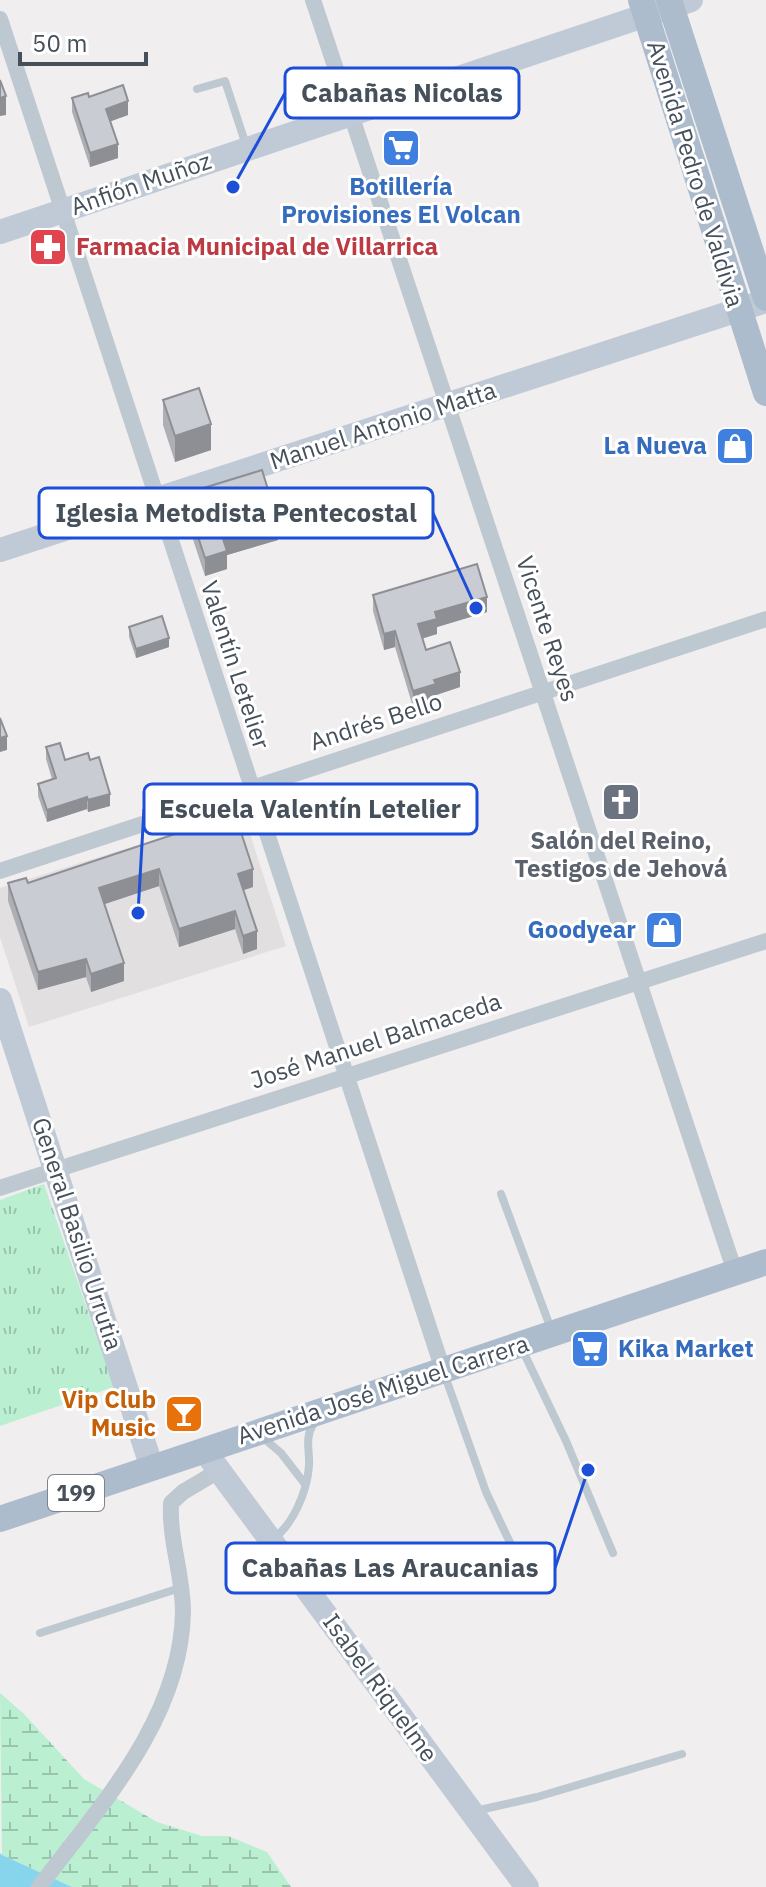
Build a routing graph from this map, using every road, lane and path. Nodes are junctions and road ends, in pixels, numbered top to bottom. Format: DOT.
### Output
graph roads {
  1 [pos="313,0"];
  2 [pos="677,2"];
  3 [pos="643,7"];
  4 [pos="0,19"];
  5 [pos="197,89"];
  6 [pos="351,114"];
  7 [pos="248,148"];
  8 [pos="63,210"];
  9 [pos="0,232"];
  10 [pos="766,300"];
  11 [pos="738,310"];
  12 [pos="766,393"];
  13 [pos="448,405"];
  14 [pos="156,500"];
  15 [pos="0,550"];
  16 [pos="766,619"];
  17 [pos="543,692"];
  18 [pos="250,788"];
  19 [pos="0,871"];
  20 [pos="766,941"];
  21 [pos="639,982"];
  22 [pos="0,1000"];
  23 [pos="347,1076"];
  24 [pos="56,1170"];
  25 [pos="0,1188"];
  26 [pos="501,1194"];
  27 [pos="766,1262"];
  28 [pos="735,1272"];
  29 [pos="553,1333"];
  30 [pos="520,1344"];
  31 [pos="443,1370"];
  32 [pos="322,1411"];
  33 [pos="257,1432"];
  34 [pos="212,1460"];
  35 [pos="152,1468"];
  36 [pos="305,1484"];
  37 [pos="0,1519"];
  38 [pos="272,1541"];
  39 [pos="613,1553"];
  40 [pos="182,1587"];
  41 [pos="531,1587"];
  42 [pos="40,1633"];
  43 [pos="682,1754"];
  44 [pos="471,1812"];
  45 [pos="39,1887"];
  46 [pos="527,1887"];
  1 -- 6 [label="street, Vicente Reyes"];
  2 -- 3 [label="street, Anfión Muñoz"];
  2 -- 10 [label="main road, Avenida Pedro de Valdivia"];
  3 -- 6 [label="street, Anfión Muñoz"];
  3 -- 11 [label="main road, Avenida Pedro de Valdivia"];
  4 -- 8 [label="street, Valentín Letelier"];
  5 -- 7 [label="lane"];
  6 -- 7 [label="street, Anfión Muñoz"];
  6 -- 13 [label="street, Vicente Reyes"];
  7 -- 8 [label="street, Anfión Muñoz"];
  8 -- 9 [label="street, Anfión Muñoz"];
  8 -- 14 [label="street, Valentín Letelier"];
  10 -- 11 [label="street, Manuel Antonio Matta"];
  11 -- 12 [label="main road, Avenida Pedro de Valdivia"];
  11 -- 13 [label="street, Manuel Antonio Matta"];
  13 -- 14 [label="street, Manuel Antonio Matta"];
  13 -- 17 [label="street, Vicente Reyes"];
  14 -- 15 [label="street, Manuel Antonio Matta"];
  14 -- 18 [label="street, Valentín Letelier"];
  16 -- 17 [label="street, Andrés Bello"];
  17 -- 18 [label="street, Andrés Bello"];
  17 -- 21 [label="street, Vicente Reyes"];
  18 -- 19 [label="street, Andrés Bello"];
  18 -- 23 [label="street, Valentín Letelier"];
  20 -- 21 [label="street, José Manuel Balmaceda"];
  21 -- 23 [label="street, José Manuel Balmaceda"];
  21 -- 28 [label="street, Vicente Reyes"];
  22 -- 24 [label="street, General Basilio Urrutia"];
  23 -- 24 [label="street, José Manuel Balmaceda"];
  23 -- 31 [label="street, Valentín Letelier"];
  24 -- 25 [label="street, José Manuel Balmaceda"];
  24 -- 35 [label="street, General Basilio Urrutia"];
  26 -- 29 [label="lane"];
  27 -- 28 [label="main road, Avenida José Miguel Carrera"];
  28 -- 29 [label="main road, Avenida José Miguel Carrera"];
  29 -- 30 [label="main road, Avenida José Miguel Carrera"];
  30 -- 31 [label="main road, Avenida José Miguel Carrera"];
  30 -- 39 [label="lane"];
  31 -- 32 [label="main road, Avenida José Miguel Carrera"];
  31 -- 41 [label="lane"];
  32 -- 33 [label="main road, Avenida José Miguel Carrera"];
  32 -- 36 [label="lane"];
  33 -- 34 [label="main road, Avenida José Miguel Carrera"];
  33 -- 36 [label="lane"];
  34 -- 35 [label="main road, Avenida José Miguel Carrera"];
  34 -- 38 [label="street, Isabel Riquelme"];
  34 -- 40 [label="street"];
  35 -- 37 [label="main road, Avenida José Miguel Carrera / 199"];
  36 -- 38 [label="lane"];
  38 -- 44 [label="street, Isabel Riquelme"];
  40 -- 42 [label="lane"];
  40 -- 45 [label="street"];
  43 -- 44 [label="lane"];
  44 -- 46 [label="street, Isabel Riquelme"];
}
